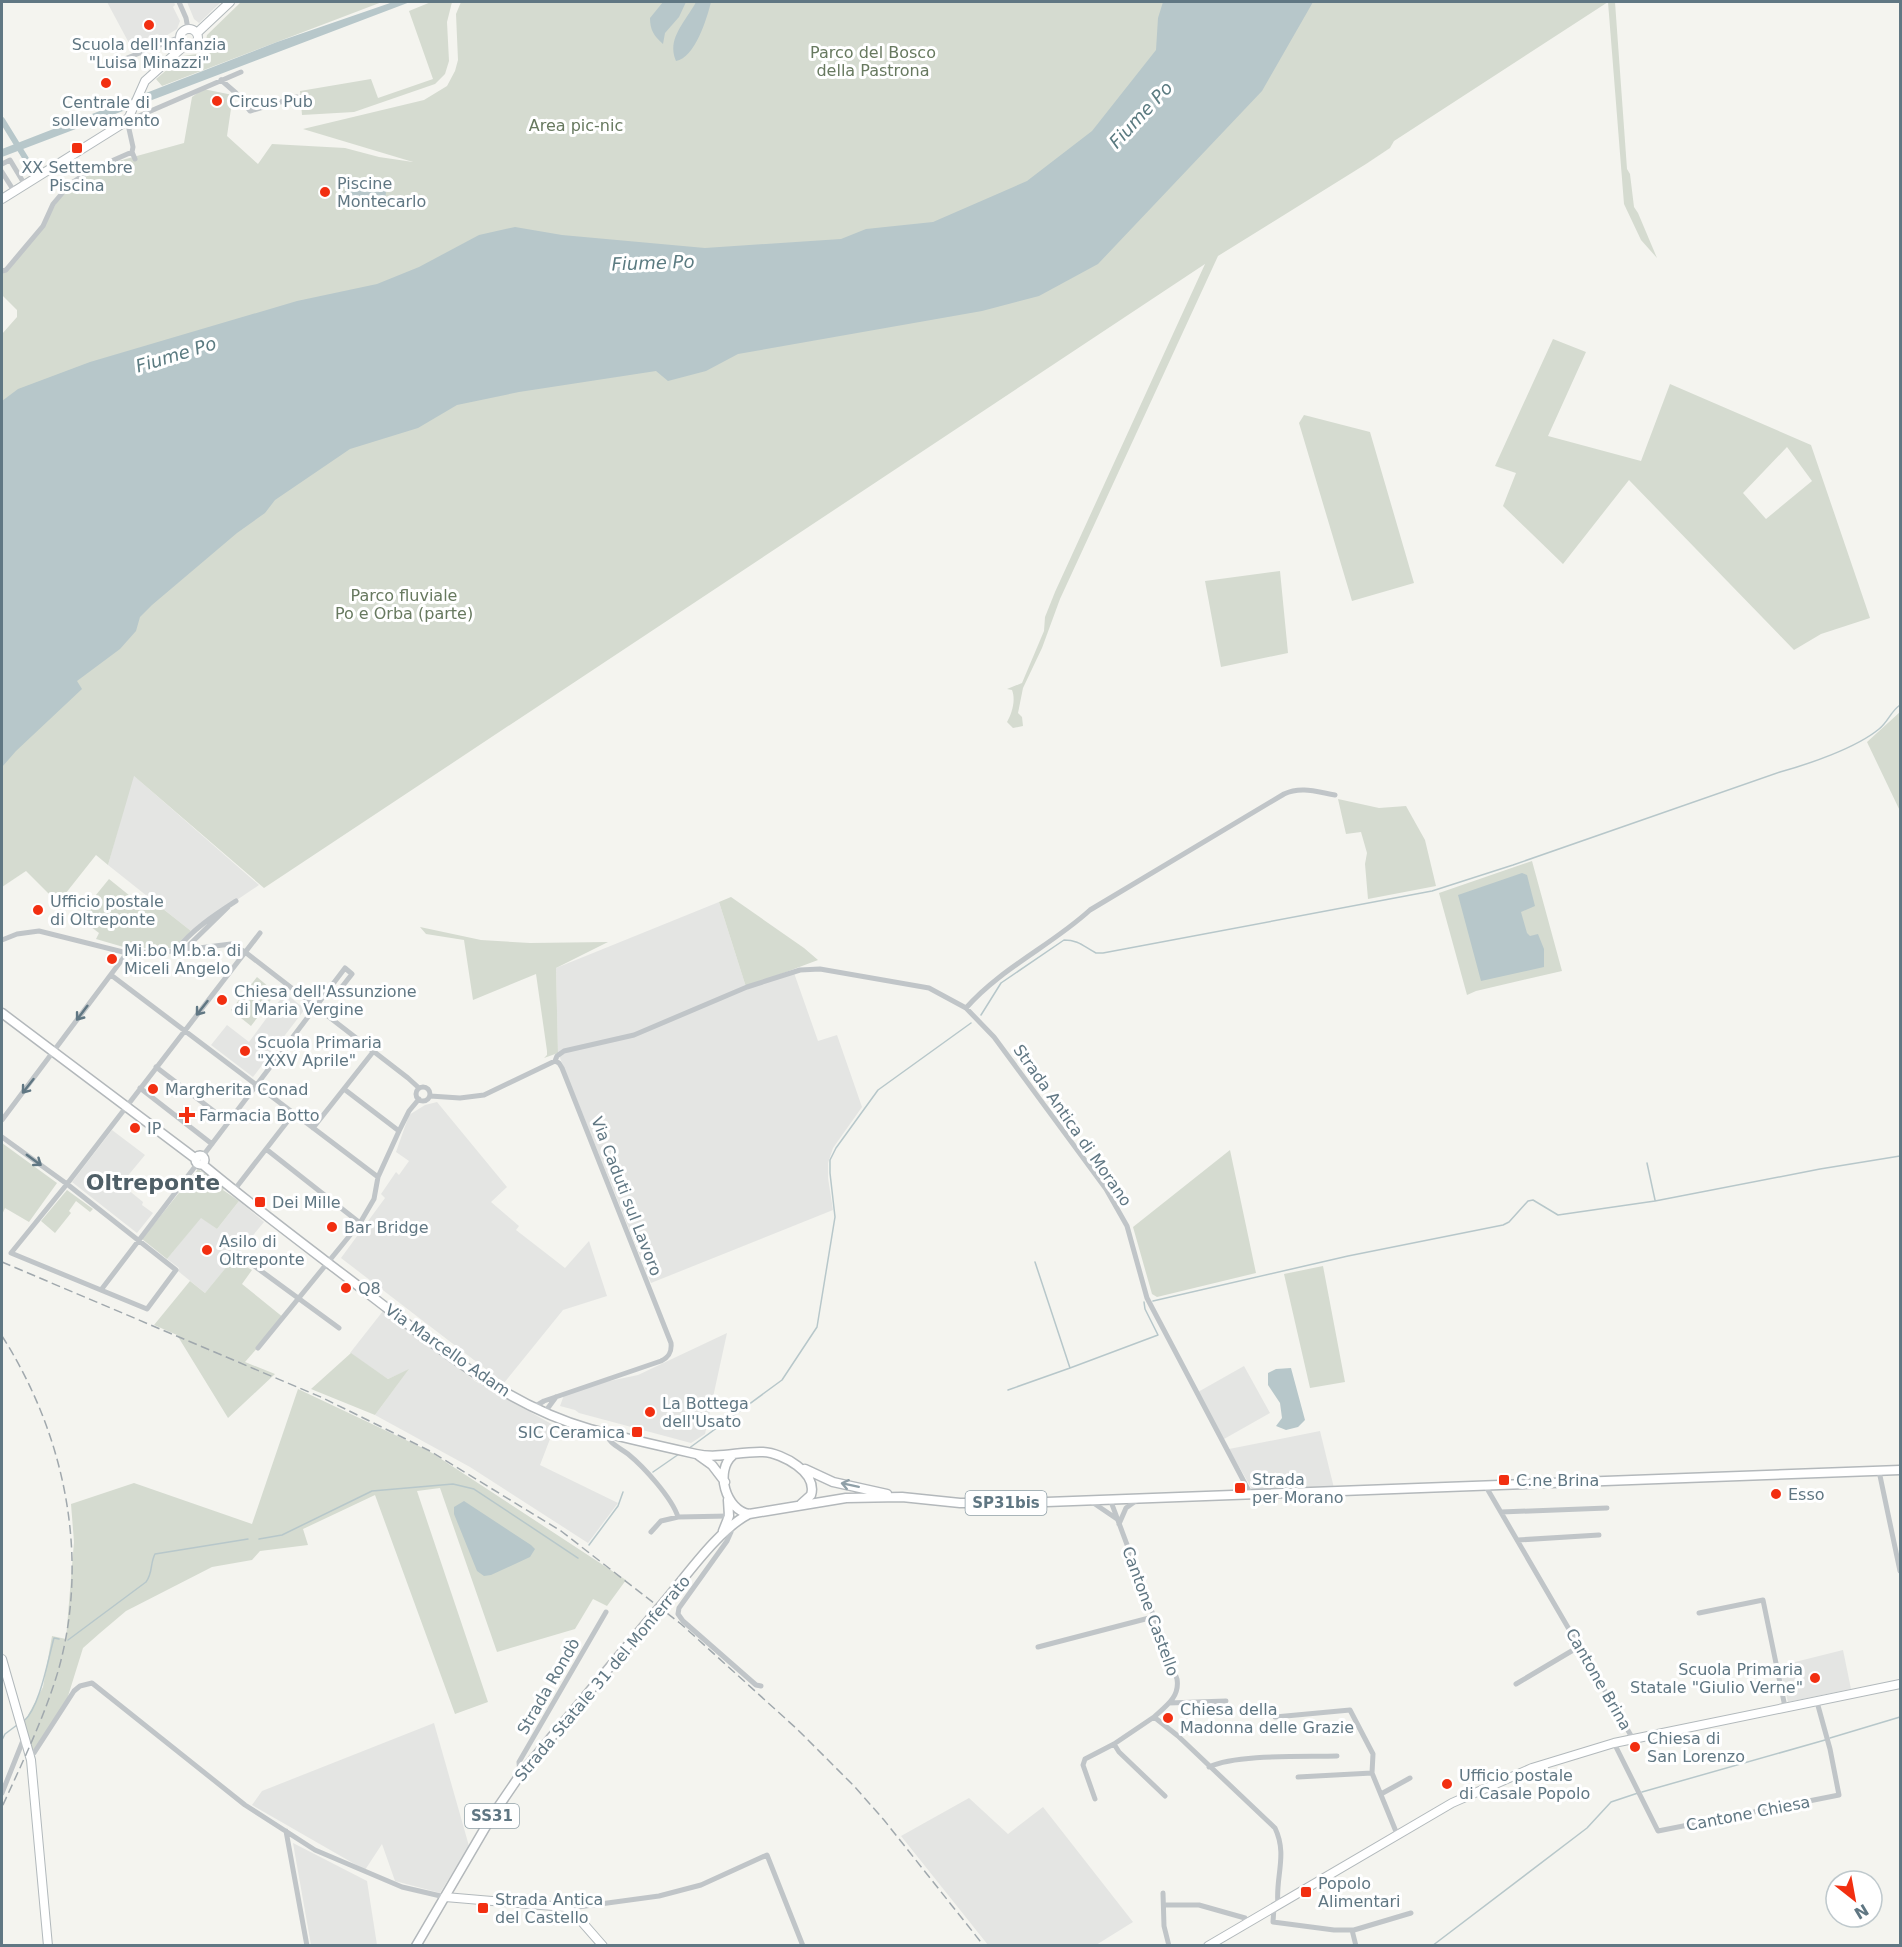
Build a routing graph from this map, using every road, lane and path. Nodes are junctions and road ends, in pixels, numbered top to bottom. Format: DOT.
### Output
graph roads {
  1 [pos="179,2"];
  2 [pos="230,2"];
  3 [pos="188,29"];
  4 [pos="197,33"];
  5 [pos="180,38"];
  6 [pos="184,46"];
  7 [pos="102,68"];
  8 [pos="241,72"];
  9 [pos="221,80"];
  10 [pos="297,97"];
  11 [pos="128,119"];
  12 [pos="132,152"];
  13 [pos="135,159"];
  14 [pos="2,164"];
  15 [pos="2,172"];
  16 [pos="25,184"];
  17 [pos="14,192"];
  18 [pos="2,199"];
  19 [pos="2,271"];
  20 [pos="1335,795"];
  21 [pos="260,933"];
  22 [pos="2,940"];
  23 [pos="184,950"];
  24 [pos="175,951"];
  25 [pos="245,952"];
  26 [pos="127,953"];
  27 [pos="111,975"];
  28 [pos="341,988"];
  29 [pos="314,1007"];
  30 [pos="966,1008"];
  31 [pos="2,1013"];
  32 [pos="184,1030"];
  33 [pos="54,1052"];
  34 [pos="373,1052"];
  35 [pos="555,1061"];
  36 [pos="156,1067"];
  37 [pos="257,1084"];
  38 [pos="140,1088"];
  39 [pos="419,1088"];
  40 [pos="344,1089"];
  41 [pos="430,1096"];
  42 [pos="419,1099"];
  43 [pos="126,1107"];
  44 [pos="294,1113"];
  45 [pos="2,1119"];
  46 [pos="228,1122"];
  47 [pos="314,1128"];
  48 [pos="399,1131"];
  49 [pos="2,1137"];
  50 [pos="212,1144"];
  51 [pos="266,1149"];
  52 [pos="199,1161"];
  53 [pos="378,1178"];
  54 [pos="67,1184"];
  55 [pos="235,1189"];
  56 [pos="360,1223"];
  57 [pos="138,1239"];
  58 [pos="242,1257"];
  59 [pos="328,1263"];
  60 [pos="101,1290"];
  61 [pos="300,1299"];
  62 [pos="339,1328"];
  63 [pos="258,1348"];
  64 [pos="557,1396"];
  65 [pos="534,1407"];
  66 [pos="545,1412"];
  67 [pos="605,1432"];
  68 [pos="694,1453"];
  69 [pos="733,1455"];
  70 [pos="799,1468"];
  71 [pos="1900,1470"];
  72 [pos="1879,1471"];
  73 [pos="725,1482"];
  74 [pos="1485,1485"];
  75 [pos="1251,1494"];
  76 [pos="728,1496"];
  77 [pos="902,1497"];
  78 [pos="1140,1497"];
  79 [pos="1110,1499"];
  80 [pos="1085,1500"];
  81 [pos="800,1504"];
  82 [pos="1607,1508"];
  83 [pos="1501,1512"];
  84 [pos="750,1514"];
  85 [pos="678,1516"];
  86 [pos="729,1521"];
  87 [pos="1118,1522"];
  88 [pos="651,1532"];
  89 [pos="1599,1535"];
  90 [pos="1518,1540"];
  91 [pos="1900,1571"];
  92 [pos="606,1612"];
  93 [pos="1699,1613"];
  94 [pos="1153,1617"];
  95 [pos="1580,1646"];
  96 [pos="1038,1647"];
  97 [pos="2,1659"];
  98 [pos="1516,1684"];
  99 [pos="1900,1684"];
  100 [pos="761,1686"];
  101 [pos="1226,1701"];
  102 [pos="1817,1702"];
  103 [pos="1169,1704"];
  104 [pos="1785,1707"];
  105 [pos="1154,1717"];
  106 [pos="1275,1717"];
  107 [pos="24,1738"];
  108 [pos="1633,1739"];
  109 [pos="1614,1743"];
  110 [pos="1114,1744"];
  111 [pos="30,1755"];
  112 [pos="1337,1756"];
  113 [pos="1209,1767"];
  114 [pos="1372,1773"];
  115 [pos="520,1775"];
  116 [pos="1298,1777"];
  117 [pos="1410,1778"];
  118 [pos="2,1793"];
  119 [pos="1380,1794"];
  120 [pos="1165,1796"];
  121 [pos="1095,1799"];
  122 [pos="286,1831"];
  123 [pos="1397,1834"];
  124 [pos="1163,1893"];
  125 [pos="445,1897"];
  126 [pos="1164,1905"];
  127 [pos="1276,1906"];
  128 [pos="571,1910"];
  129 [pos="1411,1913"];
  130 [pos="1248,1922"];
  131 [pos="1352,1930"];
  132 [pos="48,1946"];
  133 [pos="307,1946"];
  134 [pos="416,1946"];
  135 [pos="603,1946"];
  136 [pos="803,1946"];
  137 [pos="1169,1946"];
  138 [pos="1208,1946"];
  139 [pos="1356,1946"];
  1 -- 3 [label="street"];
  2 -- 4 [label="street"];
  3 -- 4 [label="street"];
  3 -- 5 [label="street"];
  4 -- 6 [label="street"];
  5 -- 6 [label="street"];
  5 -- 7 [label="street"];
  6 -- 11 [label="street"];
  8 -- 9 [label="street"];
  9 -- 10 [label="street"];
  9 -- 11 [label="street"];
  11 -- 12 [label="street"];
  11 -- 16 [label="street"];
  12 -- 13 [label="street"];
  12 -- 19 [label="street"];
  14 -- 16 [label="street"];
  15 -- 17 [label="street"];
  16 -- 17 [label="street"];
  17 -- 18 [label="street"];
  20 -- 30 [label="street"];
  21 -- 25 [label="street"];
  22 -- 26 [label="street"];
  23 -- 24 [label="street"];
  23 -- 24 [label="street"];
  23 -- 25 [label="street"];
  24 -- 26 [label="street"];
  25 -- 29 [label="street"];
  25 -- 32 [label="street, one-way"];
  26 -- 27 [label="street"];
  27 -- 32 [label="street"];
  27 -- 33 [label="street, one-way"];
  28 -- 29 [label="street"];
  29 -- 34 [label="street"];
  29 -- 37 [label="street"];
  30 -- 35 [label="street, Strada Antica di Morano"];
  30 -- 75 [label="street, Strada Antica di Morano"];
  31 -- 33 [label="main road, Via Marcello Adam"];
  32 -- 36 [label="street"];
  32 -- 37 [label="street"];
  33 -- 43 [label="main road, Via Marcello Adam"];
  33 -- 45 [label="street, one-way"];
  34 -- 39 [label="street"];
  34 -- 40 [label="street"];
  35 -- 41 [label="street"];
  35 -- 64 [label="street, Via Caduti sul Lavoro"];
  36 -- 38 [label="street"];
  36 -- 46 [label="street"];
  37 -- 44 [label="street"];
  37 -- 46 [label="street"];
  38 -- 43 [label="street"];
  38 -- 50 [label="street"];
  39 -- 41 [label="street"];
  39 -- 42 [label="street"];
  40 -- 47 [label="street"];
  40 -- 48 [label="street"];
  41 -- 42 [label="street"];
  42 -- 48 [label="street"];
  43 -- 52 [label="main road, Via Marcello Adam"];
  43 -- 54 [label="street"];
  44 -- 47 [label="street"];
  44 -- 51 [label="street"];
  46 -- 50 [label="street"];
  47 -- 53 [label="street"];
  48 -- 53 [label="street"];
  49 -- 54 [label="street, one-way"];
  50 -- 52 [label="street"];
  51 -- 55 [label="street"];
  51 -- 56 [label="street"];
  52 -- 55 [label="main road, Via Marcello Adam"];
  52 -- 57 [label="street"];
  53 -- 56 [label="street"];
  54 -- 57 [label="street"];
  54 -- 60 [label="street"];
  55 -- 59 [label="main road, Via Marcello Adam"];
  56 -- 59 [label="street"];
  57 -- 60 [label="street"];
  57 -- 60 [label="street"];
  58 -- 61 [label="street"];
  59 -- 61 [label="street"];
  59 -- 65 [label="main road, Via Marcello Adam"];
  61 -- 62 [label="street"];
  61 -- 63 [label="street"];
  64 -- 65 [label="street, Via Caduti sul Lavoro"];
  64 -- 66 [label="street"];
  65 -- 66 [label="main road, Via Marcello Adam"];
  66 -- 67 [label="main road, Via Marcello Adam"];
  67 -- 68 [label="main road, Via Marcello Adam"];
  67 -- 85 [label="street"];
  68 -- 69 [label="main road, Via Marcello Adam"];
  68 -- 73 [label="main road, Via Marcello Adam"];
  69 -- 70 [label="main road"];
  69 -- 73 [label="main road"];
  77 -- 70 [label="main road, SP31bis, one-way"];
  70 -- 81 [label="main road"];
  71 -- 72 [label="main road, SP31bis"];
  72 -- 74 [label="main road, SP31bis"];
  72 -- 91 [label="street"];
  73 -- 76 [label="main road"];
  74 -- 75 [label="main road, SP31bis"];
  74 -- 83 [label="street, Cantone Brina"];
  75 -- 78 [label="main road, SP31bis"];
  76 -- 84 [label="main road"];
  76 -- 86 [label="main road, Strada Statale 31 del Monferrato / SS31"];
  77 -- 80 [label="main road, SP31bis"];
  77 -- 81 [label="main road, SP31bis"];
  78 -- 79 [label="main road, SP31bis"];
  78 -- 87 [label="street"];
  79 -- 80 [label="main road, SP31bis"];
  79 -- 87 [label="street, Cantone Castello"];
  80 -- 87 [label="street"];
  81 -- 84 [label="main road"];
  82 -- 83 [label="street"];
  83 -- 90 [label="street, Cantone Brina"];
  84 -- 86 [label="main road"];
  85 -- 86 [label="street"];
  85 -- 88 [label="street"];
  86 -- 100 [label="street"];
  86 -- 115 [label="main road, Strada Statale 31 del Monferrato / SS31, bridge"];
  87 -- 94 [label="street, Cantone Castello"];
  89 -- 90 [label="street"];
  90 -- 95 [label="street, Cantone Brina"];
  92 -- 115 [label="street, Strada Rondò"];
  93 -- 104 [label="street"];
  94 -- 96 [label="street"];
  94 -- 103 [label="street, Cantone Castello"];
  95 -- 98 [label="street"];
  95 -- 108 [label="street, Cantone Brina"];
  97 -- 107 [label="street"];
  99 -- 102 [label="street"];
  101 -- 103 [label="street"];
  102 -- 104 [label="street"];
  102 -- 109 [label="street, Cantone Chiesa"];
  103 -- 105 [label="street"];
  104 -- 108 [label="street"];
  105 -- 110 [label="street"];
  105 -- 113 [label="street"];
  106 -- 114 [label="street"];
  107 -- 111 [label="street"];
  107 -- 118 [label="street"];
  108 -- 109 [label="street, Cantone Brina"];
  109 -- 123 [label="street, Cantone Brina"];
  110 -- 120 [label="street"];
  110 -- 121 [label="street"];
  111 -- 122 [label="street"];
  111 -- 132 [label="street"];
  112 -- 113 [label="street"];
  113 -- 127 [label="street"];
  114 -- 116 [label="street"];
  114 -- 119 [label="street"];
  115 -- 125 [label="main road, Strada Statale 31 del Monferrato / SS31"];
  117 -- 119 [label="street"];
  119 -- 123 [label="street"];
  122 -- 125 [label="street"];
  122 -- 133 [label="street"];
  123 -- 127 [label="street"];
  124 -- 126 [label="street"];
  125 -- 128 [label="street"];
  125 -- 134 [label="main road, Strada Statale 31 del Monferrato / SS31"];
  126 -- 130 [label="street"];
  126 -- 137 [label="street"];
  127 -- 130 [label="street"];
  127 -- 131 [label="street"];
  128 -- 135 [label="street"];
  128 -- 136 [label="street"];
  129 -- 131 [label="street"];
  130 -- 138 [label="street"];
  131 -- 139 [label="street"];
}
